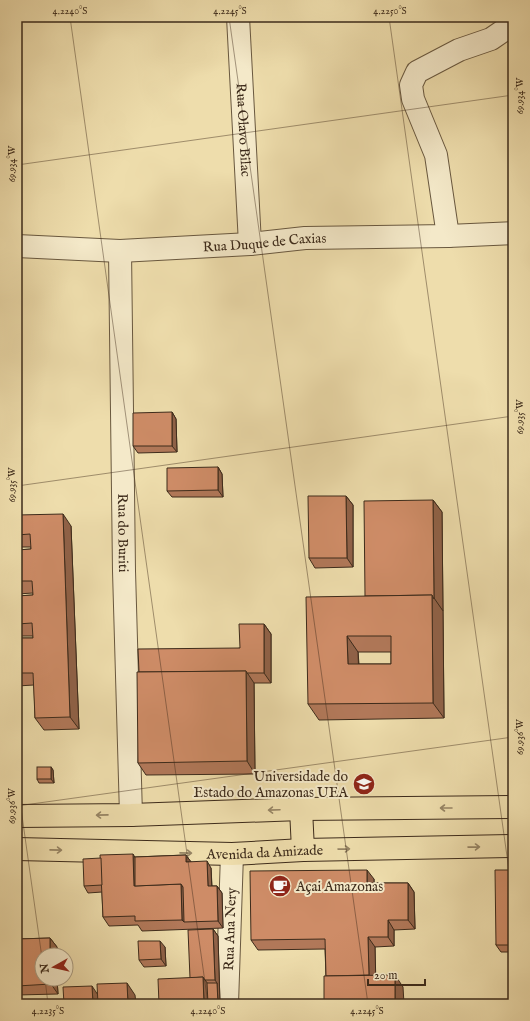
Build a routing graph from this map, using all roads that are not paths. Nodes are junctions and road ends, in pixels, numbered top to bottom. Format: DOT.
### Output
graph roads {
  1 [pos="238,17"];
  2 [pos="513,24"];
  3 [pos="513,233"];
  4 [pos="448,236"];
  5 [pos="250,244"];
  6 [pos="17,246"];
  7 [pos="120,251"];
  8 [pos="513,807"];
  9 [pos="301,809"];
  10 [pos="130,815"];
  11 [pos="17,816"];
  12 [pos="513,846"];
  13 [pos="17,849"];
  14 [pos="303,850"];
  15 [pos="232,854"];
  16 [pos="227,1004"];
  1 -- 5 [label="street, Rua Olavo Bilac"];
  2 -- 4 [label="street"];
  3 -- 4 [label="street, Rua Duque de Caxias"];
  4 -- 5 [label="street, Rua Duque de Caxias"];
  5 -- 7 [label="street, Rua Duque de Caxias"];
  6 -- 7 [label="street, Rua Duque de Caxias"];
  7 -- 10 [label="street, Rua do Buriti"];
  8 -- 9 [label="main road, one-way"];
  9 -- 10 [label="main road, one-way"];
  9 -- 14 [label="main road"];
  10 -- 11 [label="main road, one-way"];
  14 -- 12 [label="main road, Avenida da Amizade, one-way"];
  13 -- 15 [label="main road, Avenida da Amizade, one-way"];
  14 -- 15 [label="main road, Avenida da Amizade"];
  15 -- 16 [label="street, Rua Ana Nery"];
}
